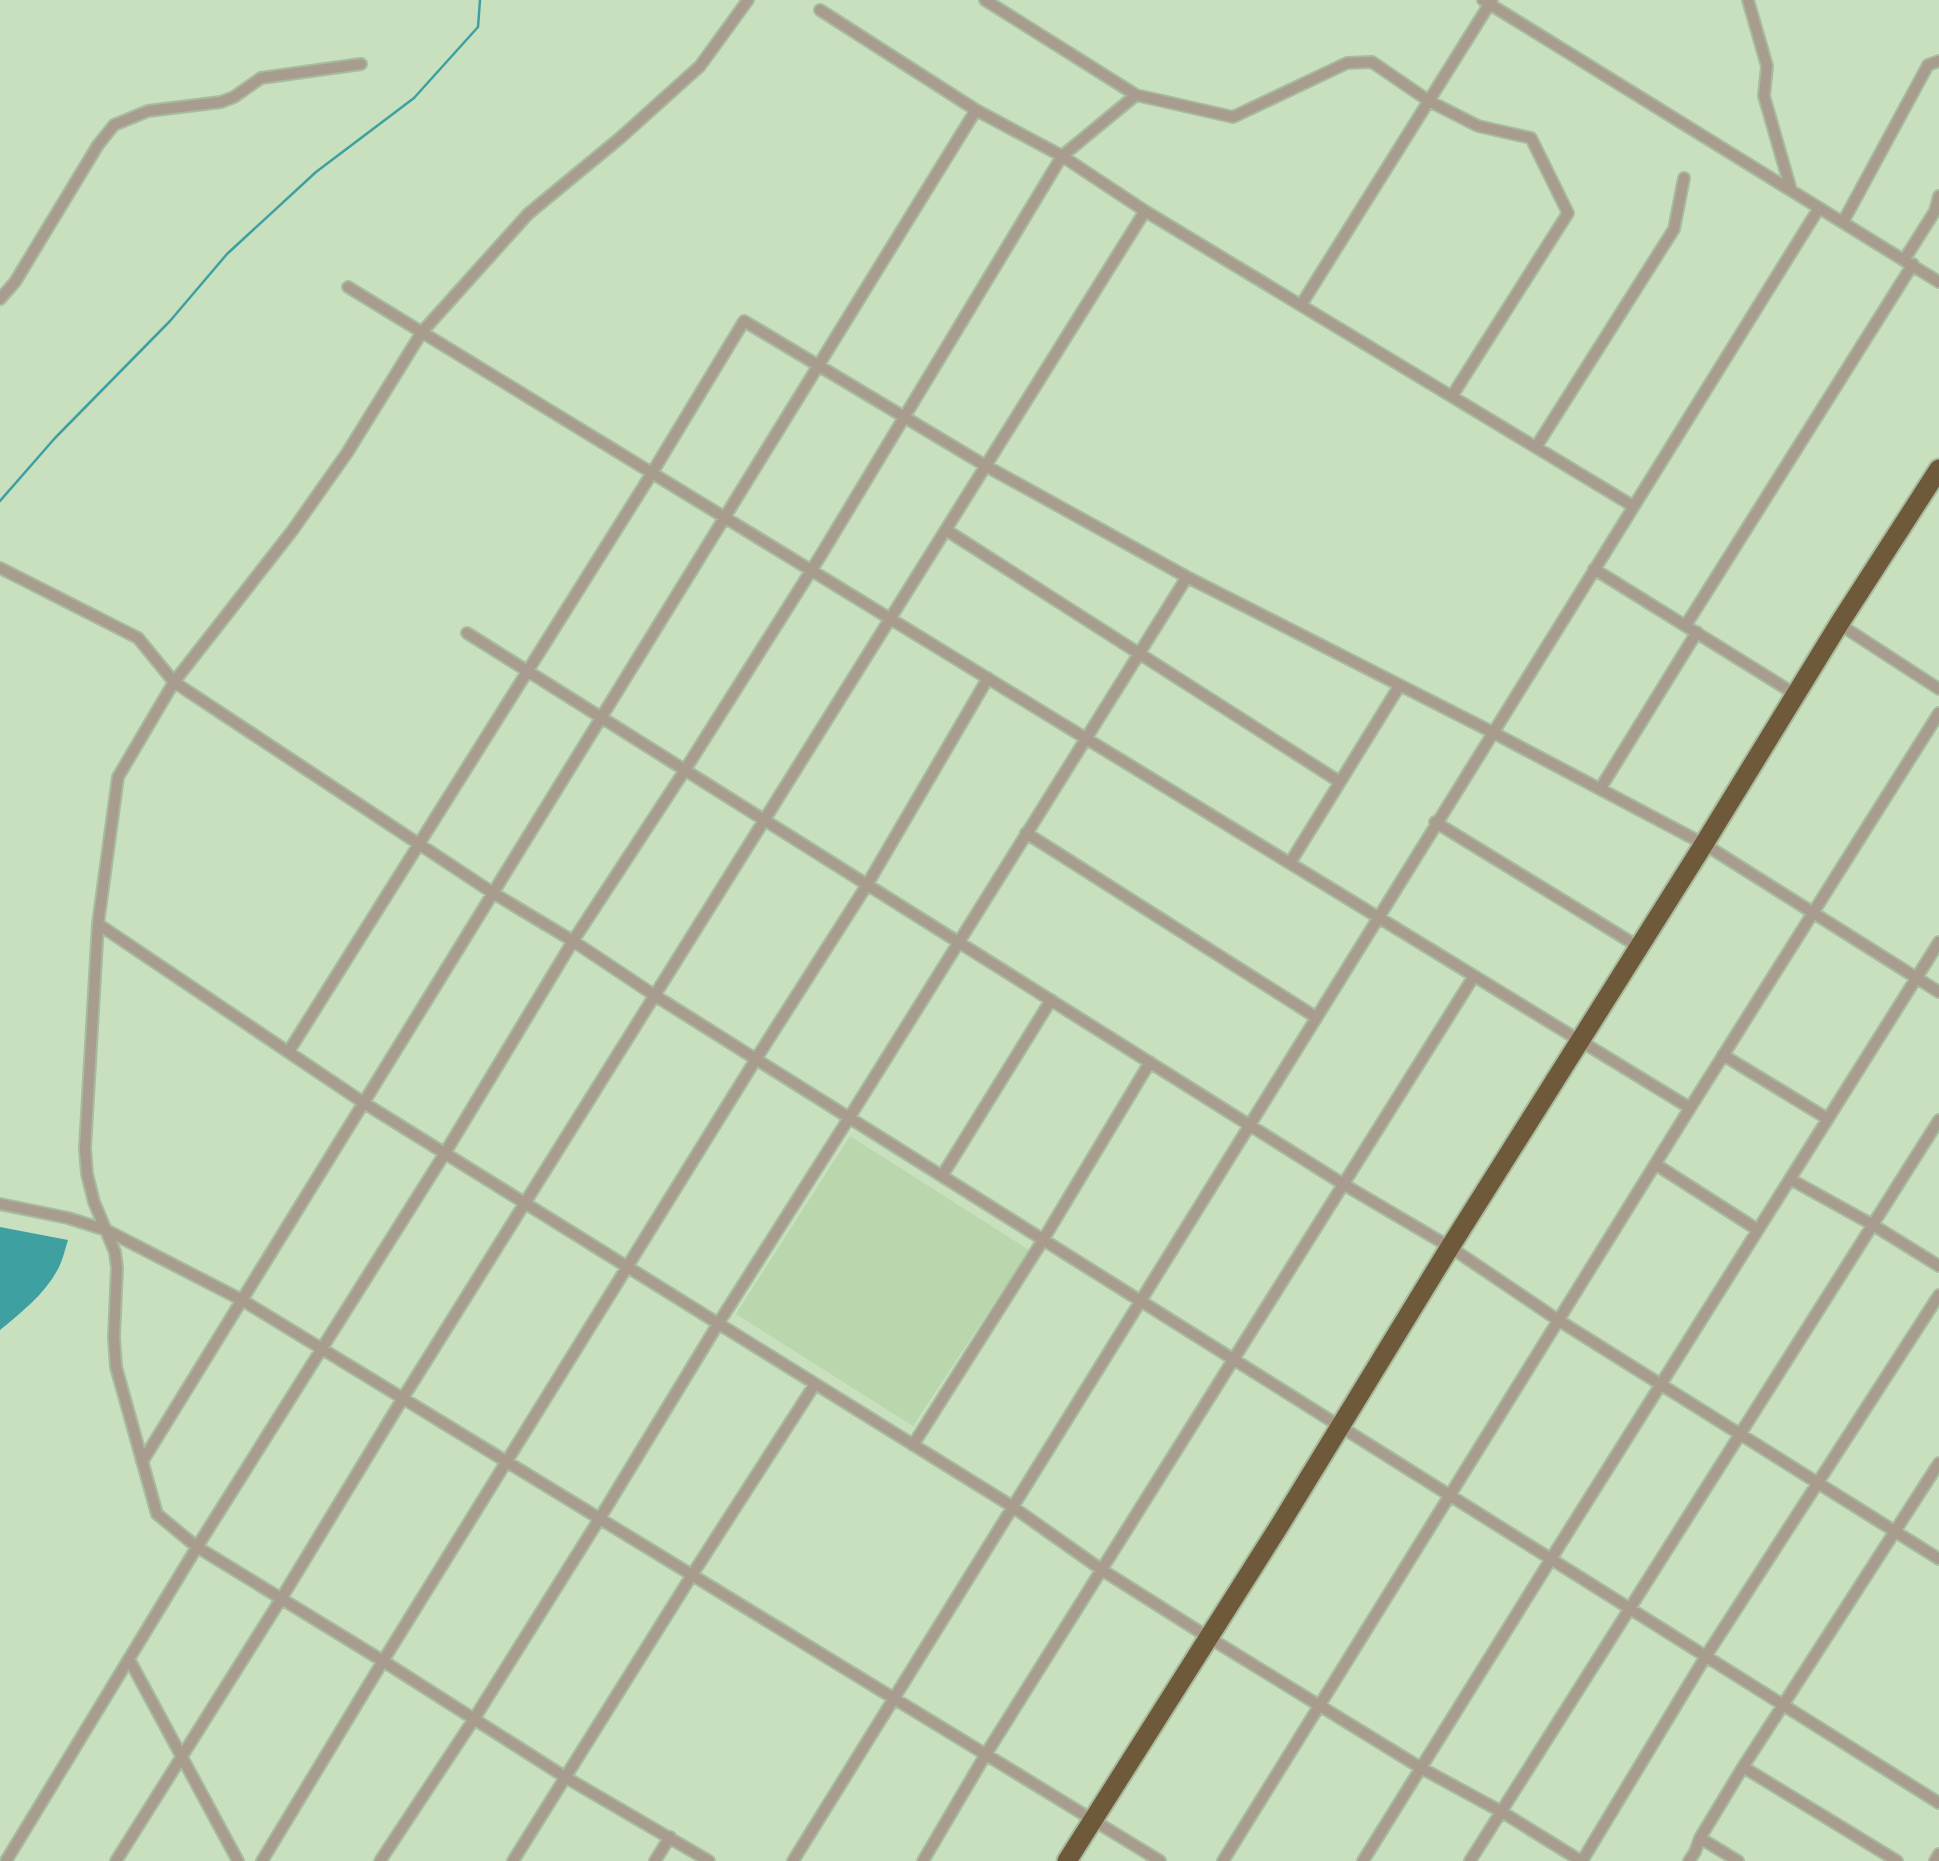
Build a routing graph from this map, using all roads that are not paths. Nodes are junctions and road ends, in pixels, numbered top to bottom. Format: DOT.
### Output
graph roads {
  1 [pos="748,0"];
  2 [pos="985,0"];
  3 [pos="1748,0"];
  4 [pos="1488,1"];
  5 [pos="820,9"];
  6 [pos="1939,61"];
  7 [pos="361,64"];
  8 [pos="1136,94"];
  9 [pos="1429,101"];
  10 [pos="976,110"];
  11 [pos="1062,156"];
  12 [pos="1684,178"];
  13 [pos="1791,190"];
  14 [pos="1939,195"];
  15 [pos="1819,208"];
  16 [pos="1145,211"];
  17 [pos="1843,222"];
  18 [pos="1909,262"];
  19 [pos="1939,282"];
  20 [pos="348,287"];
  21 [pos="0,299"];
  22 [pos="1301,305"];
  23 [pos="422,332"];
  24 [pos="818,366"];
  25 [pos="1452,396"];
  26 [pos="903,418"];
  27 [pos="1536,447"];
  28 [pos="986,466"];
  29 [pos="1939,469"];
  30 [pos="652,473"];
  31 [pos="1633,506"];
  32 [pos="725,517"];
  33 [pos="946,530"];
  34 [pos="0,568"];
  35 [pos="1594,569"];
  36 [pos="812,570"];
  37 [pos="1186,577"];
  38 [pos="891,619"];
  39 [pos="1839,624"];
  40 [pos="1686,625"];
  41 [pos="1697,632"];
  42 [pos="467,633"];
  43 [pos="1139,653"];
  44 [pos="527,672"];
  45 [pos="988,678"];
  46 [pos="174,682"];
  47 [pos="1400,685"];
  48 [pos="1939,688"];
  49 [pos="1796,694"];
  50 [pos="1939,713"];
  51 [pos="602,718"];
  52 [pos="1492,732"];
  53 [pos="1085,738"];
  54 [pos="685,770"];
  55 [pos="1340,782"];
  56 [pos="1600,789"];
  57 [pos="765,820"];
  58 [pos="1436,822"];
  59 [pos="1026,833"];
  60 [pos="420,843"];
  61 [pos="1704,844"];
  62 [pos="1290,863"];
  63 [pos="867,885"];
  64 [pos="493,892"];
  65 [pos="1812,914"];
  66 [pos="1377,916"];
  67 [pos="98,923"];
  68 [pos="573,941"];
  69 [pos="958,942"];
  70 [pos="1939,942"];
  71 [pos="1639,947"];
  72 [pos="1474,976"];
  73 [pos="1917,979"];
  74 [pos="1939,992"];
  75 [pos="654,995"];
  76 [pos="1051,1000"];
  77 [pos="1314,1016"];
  78 [pos="1580,1041"];
  79 [pos="289,1051"];
  80 [pos="1723,1055"];
  81 [pos="756,1059"];
  82 [pos="1150,1062"];
  83 [pos="364,1103"];
  84 [pos="1690,1108"];
  85 [pos="849,1118"];
  86 [pos="1828,1119"];
  87 [pos="1939,1120"];
  88 [pos="1247,1123"];
  89 [pos="445,1153"];
  90 [pos="1655,1164"];
  91 [pos="942,1176"];
  92 [pos="1790,1179"];
  93 [pos="1343,1184"];
  94 [pos="524,1203"];
  95 [pos="0,1204"];
  96 [pos="1872,1225"];
  97 [pos="106,1230"];
  98 [pos="1758,1230"];
  99 [pos="1043,1240"];
  100 [pos="1450,1247"];
  101 [pos="1939,1266"];
  102 [pos="627,1267"];
  103 [pos="1939,1295"];
  104 [pos="1138,1299"];
  105 [pos="242,1300"];
  106 [pos="1558,1320"];
  107 [pos="718,1324"];
  108 [pos="323,1349"];
  109 [pos="1233,1359"];
  110 [pos="815,1384"];
  111 [pos="1661,1384"];
  112 [pos="402,1398"];
  113 [pos="1341,1427"];
  114 [pos="1740,1434"];
  115 [pos="913,1445"];
  116 [pos="142,1462"];
  117 [pos="507,1462"];
  118 [pos="1939,1463"];
  119 [pos="1818,1483"];
  120 [pos="1449,1495"];
  121 [pos="1010,1505"];
  122 [pos="600,1518"];
  123 [pos="1895,1532"];
  124 [pos="197,1547"];
  125 [pos="1551,1559"];
  126 [pos="1939,1559"];
  127 [pos="1102,1570"];
  128 [pos="692,1575"];
  129 [pos="281,1599"];
  130 [pos="1629,1608"];
  131 [pos="1208,1637"];
  132 [pos="1706,1656"];
  133 [pos="129,1659"];
  134 [pos="383,1661"];
  135 [pos="893,1697"];
  136 [pos="1783,1705"];
  137 [pos="1319,1706"];
  138 [pos="474,1719"];
  139 [pos="986,1754"];
  140 [pos="183,1756"];
  141 [pos="1743,1767"];
  142 [pos="1421,1768"];
  143 [pos="565,1777"];
  144 [pos="1939,1803"];
  145 [pos="1502,1812"];
  146 [pos="1092,1821"];
  147 [pos="670,1837"];
  148 [pos="1700,1838"];
  149 [pos="1939,1854"];
  150 [pos="6,1861"];
  151 [pos="116,1861"];
  152 [pos="238,1861"];
  153 [pos="262,1861"];
  154 [pos="380,1861"];
  155 [pos="513,1861"];
  156 [pos="655,1861"];
  157 [pos="709,1861"];
  158 [pos="793,1861"];
  159 [pos="923,1861"];
  160 [pos="1067,1861"];
  161 [pos="1160,1861"];
  162 [pos="1223,1861"];
  163 [pos="1363,1861"];
  164 [pos="1470,1861"];
  165 [pos="1581,1861"];
  166 [pos="1689,1861"];
  167 [pos="1738,1861"];
  168 [pos="1898,1861"];
  169 [pos="1935,1861"];
  1 -- 23 [label="street"];
  2 -- 8 [label="street"];
  3 -- 13 [label="street"];
  4 -- 9 [label="street"];
  4 -- 13 [label="street"];
  5 -- 10 [label="street"];
  6 -- 17 [label="street"];
  7 -- 21 [label="street"];
  8 -- 9 [label="street"];
  8 -- 11 [label="street"];
  9 -- 22 [label="street"];
  9 -- 25 [label="street"];
  10 -- 11 [label="street"];
  10 -- 24 [label="street"];
  11 -- 16 [label="street"];
  11 -- 26 [label="street"];
  12 -- 27 [label="street"];
  13 -- 15 [label="street"];
  14 -- 18 [label="street"];
  15 -- 17 [label="street"];
  15 -- 31 [label="street"];
  16 -- 22 [label="street"];
  16 -- 28 [label="street"];
  17 -- 18 [label="street"];
  18 -- 19 [label="street"];
  18 -- 40 [label="street"];
  20 -- 23 [label="street"];
  22 -- 25 [label="street"];
  23 -- 30 [label="street"];
  23 -- 46 [label="street"];
  24 -- 26 [label="street"];
  24 -- 30 [label="street"];
  24 -- 32 [label="street"];
  25 -- 27 [label="street"];
  26 -- 28 [label="street"];
  26 -- 36 [label="street"];
  27 -- 31 [label="street"];
  28 -- 33 [label="street"];
  28 -- 37 [label="street"];
  29 -- 39 [label="highway"];
  30 -- 32 [label="street"];
  30 -- 44 [label="street"];
  31 -- 35 [label="street"];
  32 -- 36 [label="street"];
  32 -- 51 [label="street"];
  33 -- 38 [label="street"];
  33 -- 43 [label="street"];
  34 -- 46 [label="street"];
  35 -- 40 [label="street"];
  35 -- 52 [label="street"];
  36 -- 38 [label="street"];
  36 -- 54 [label="street"];
  37 -- 43 [label="street"];
  37 -- 47 [label="street"];
  38 -- 45 [label="street"];
  38 -- 57 [label="street"];
  39 -- 48 [label="street"];
  39 -- 49 [label="highway"];
  40 -- 41 [label="street"];
  41 -- 49 [label="street"];
  41 -- 56 [label="street"];
  42 -- 44 [label="street"];
  43 -- 53 [label="street"];
  43 -- 55 [label="street"];
  44 -- 51 [label="street"];
  44 -- 60 [label="street"];
  45 -- 53 [label="street"];
  45 -- 63 [label="street"];
  46 -- 60 [label="street"];
  46 -- 67 [label="street"];
  47 -- 52 [label="street"];
  47 -- 55 [label="street"];
  49 -- 61 [label="highway"];
  50 -- 65 [label="street"];
  51 -- 54 [label="street"];
  51 -- 64 [label="street"];
  52 -- 56 [label="street"];
  52 -- 58 [label="street"];
  53 -- 59 [label="street"];
  53 -- 62 [label="street"];
  54 -- 57 [label="street"];
  54 -- 68 [label="street"];
  55 -- 62 [label="street"];
  56 -- 61 [label="street"];
  57 -- 63 [label="street"];
  57 -- 75 [label="street"];
  58 -- 66 [label="street"];
  58 -- 71 [label="street"];
  59 -- 69 [label="street"];
  59 -- 77 [label="street"];
  60 -- 64 [label="street"];
  60 -- 79 [label="street"];
  61 -- 65 [label="street"];
  61 -- 71 [label="highway"];
  62 -- 66 [label="street"];
  63 -- 69 [label="street"];
  63 -- 81 [label="street"];
  64 -- 68 [label="street"];
  64 -- 83 [label="street"];
  65 -- 73 [label="street"];
  65 -- 80 [label="street"];
  66 -- 72 [label="street"];
  66 -- 77 [label="street"];
  67 -- 79 [label="street"];
  67 -- 97 [label="street"];
  68 -- 75 [label="street"];
  68 -- 89 [label="street"];
  69 -- 76 [label="street"];
  69 -- 85 [label="street"];
  70 -- 73 [label="street"];
  71 -- 78 [label="highway"];
  72 -- 78 [label="street"];
  72 -- 93 [label="street"];
  73 -- 74 [label="street"];
  73 -- 86 [label="street"];
  75 -- 81 [label="street"];
  75 -- 94 [label="street"];
  76 -- 82 [label="street"];
  76 -- 91 [label="street"];
  77 -- 88 [label="street"];
  78 -- 84 [label="street"];
  78 -- 100 [label="highway"];
  79 -- 83 [label="street"];
  80 -- 84 [label="street"];
  80 -- 86 [label="street"];
  81 -- 85 [label="street"];
  81 -- 102 [label="street"];
  82 -- 88 [label="street"];
  82 -- 99 [label="street"];
  83 -- 89 [label="street"];
  83 -- 105 [label="street"];
  84 -- 90 [label="street"];
  85 -- 91 [label="street"];
  85 -- 107 [label="street"];
  86 -- 92 [label="street"];
  87 -- 96 [label="street"];
  88 -- 93 [label="street"];
  88 -- 104 [label="street"];
  89 -- 94 [label="street"];
  89 -- 108 [label="street"];
  90 -- 98 [label="street"];
  90 -- 106 [label="street"];
  91 -- 99 [label="street"];
  92 -- 96 [label="street"];
  92 -- 98 [label="street"];
  93 -- 100 [label="street"];
  93 -- 109 [label="street"];
  94 -- 102 [label="street"];
  94 -- 112 [label="street"];
  95 -- 97 [label="street"];
  96 -- 101 [label="street"];
  96 -- 114 [label="street"];
  97 -- 105 [label="street"];
  97 -- 116 [label="street"];
  98 -- 111 [label="street"];
  99 -- 104 [label="street"];
  99 -- 115 [label="street"];
  100 -- 106 [label="street"];
  100 -- 113 [label="highway"];
  102 -- 107 [label="street"];
  102 -- 117 [label="street"];
  103 -- 119 [label="street"];
  104 -- 109 [label="street"];
  104 -- 121 [label="street"];
  105 -- 108 [label="street"];
  105 -- 116 [label="street"];
  106 -- 111 [label="street"];
  106 -- 120 [label="street"];
  107 -- 110 [label="street"];
  107 -- 122 [label="street"];
  108 -- 112 [label="street"];
  108 -- 124 [label="street"];
  109 -- 113 [label="street"];
  109 -- 127 [label="street"];
  110 -- 115 [label="street"];
  110 -- 128 [label="street"];
  111 -- 114 [label="street"];
  111 -- 125 [label="street"];
  112 -- 117 [label="street"];
  112 -- 129 [label="street"];
  113 -- 120 [label="street"];
  113 -- 131 [label="highway"];
  114 -- 119 [label="street"];
  114 -- 130 [label="street"];
  115 -- 121 [label="street"];
  116 -- 124 [label="street"];
  117 -- 122 [label="street"];
  117 -- 134 [label="street"];
  118 -- 123 [label="street"];
  119 -- 123 [label="street"];
  119 -- 132 [label="street"];
  120 -- 125 [label="street"];
  120 -- 137 [label="street"];
  121 -- 127 [label="street"];
  121 -- 135 [label="street"];
  122 -- 128 [label="street"];
  122 -- 138 [label="street"];
  123 -- 126 [label="street"];
  123 -- 136 [label="street"];
  124 -- 129 [label="street"];
  124 -- 133 [label="street"];
  125 -- 130 [label="street"];
  125 -- 142 [label="street"];
  127 -- 131 [label="street"];
  127 -- 139 [label="street"];
  128 -- 135 [label="street"];
  128 -- 143 [label="street"];
  129 -- 134 [label="street"];
  129 -- 140 [label="street"];
  130 -- 132 [label="street"];
  130 -- 145 [label="street"];
  131 -- 137 [label="street"];
  131 -- 146 [label="highway"];
  132 -- 136 [label="street"];
  132 -- 165 [label="street"];
  133 -- 140 [label="street"];
  133 -- 150 [label="street"];
  134 -- 138 [label="street"];
  134 -- 153 [label="street"];
  135 -- 139 [label="street"];
  135 -- 158 [label="street"];
  136 -- 141 [label="street"];
  136 -- 144 [label="street"];
  137 -- 142 [label="street"];
  137 -- 162 [label="street"];
  138 -- 143 [label="street"];
  138 -- 154 [label="street"];
  139 -- 146 [label="street"];
  139 -- 159 [label="street"];
  140 -- 151 [label="street"];
  140 -- 152 [label="street"];
  141 -- 148 [label="street"];
  141 -- 168 [label="street"];
  142 -- 145 [label="street"];
  142 -- 163 [label="street"];
  143 -- 147 [label="street"];
  143 -- 155 [label="street"];
  145 -- 164 [label="street"];
  145 -- 165 [label="street"];
  146 -- 160 [label="highway"];
  146 -- 161 [label="street"];
  147 -- 156 [label="street"];
  147 -- 157 [label="street"];
  148 -- 166 [label="street"];
  148 -- 167 [label="street"];
  149 -- 169 [label="street"];
}
